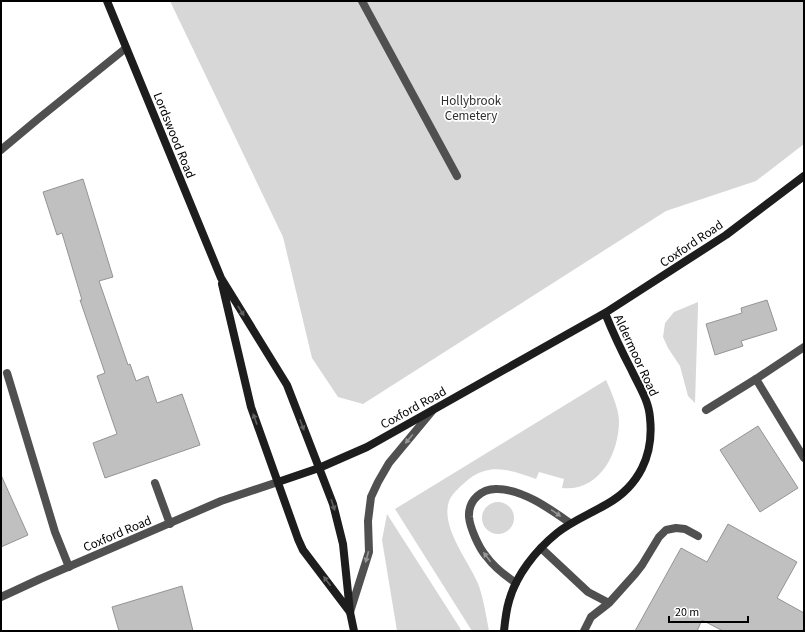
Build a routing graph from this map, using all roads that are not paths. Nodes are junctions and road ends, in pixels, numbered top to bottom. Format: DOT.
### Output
graph roads {
  1 [pos="107,1"];
  2 [pos="362,1"];
  3 [pos="126,48"];
  4 [pos="1,150"];
  5 [pos="457,176"];
  6 [pos="804,176"];
  7 [pos="221,278"];
  8 [pos="605,313"];
  9 [pos="804,347"];
  10 [pos="7,373"];
  11 [pos="756,379"];
  12 [pos="434,409"];
  13 [pos="706,410"];
  14 [pos="804,458"];
  15 [pos="319,468"];
  16 [pos="278,482"];
  17 [pos="155,483"];
  18 [pos="570,523"];
  19 [pos="170,524"];
  20 [pos="698,536"];
  21 [pos="541,548"];
  22 [pos="69,567"];
  23 [pos="516,583"];
  24 [pos="1,597"];
  25 [pos="609,603"];
  26 [pos="350,612"];
  27 [pos="354,631"];
  28 [pos="504,631"];
  29 [pos="584,631"];
  1 -- 3 [label="street, Lordswood Road"];
  2 -- 5 [label="street"];
  3 -- 4 [label="street"];
  3 -- 7 [label="street, Lordswood Road"];
  6 -- 8 [label="street, Coxford Road"];
  7 -- 15 [label="street, Lordswood Road, one-way"];
  16 -- 7 [label="street, Lordswood Road, one-way"];
  8 -- 12 [label="street, Coxford Road"];
  8 -- 18 [label="street, Aldermoor Road"];
  9 -- 11 [label="street"];
  10 -- 22 [label="street"];
  11 -- 13 [label="street"];
  11 -- 14 [label="street"];
  12 -- 15 [label="street, Coxford Road"];
  12 -- 26 [label="street, one-way"];
  15 -- 16 [label="street, Coxford Road"];
  15 -- 26 [label="street, Lordswood Road, one-way"];
  16 -- 19 [label="street, Coxford Road"];
  26 -- 16 [label="street, Lordswood Road, one-way"];
  17 -- 19 [label="street"];
  18 -- 21 [label="street, Aldermoor Road"];
  23 -- 18 [label="street, one-way"];
  19 -- 22 [label="street, Coxford Road"];
  20 -- 25 [label="street"];
  21 -- 23 [label="street, Aldermoor Road"];
  21 -- 25 [label="street"];
  22 -- 24 [label="street, Coxford Road"];
  23 -- 28 [label="street, Aldermoor Road"];
  25 -- 29 [label="street"];
  26 -- 27 [label="street, Lordswood Road"];
}
